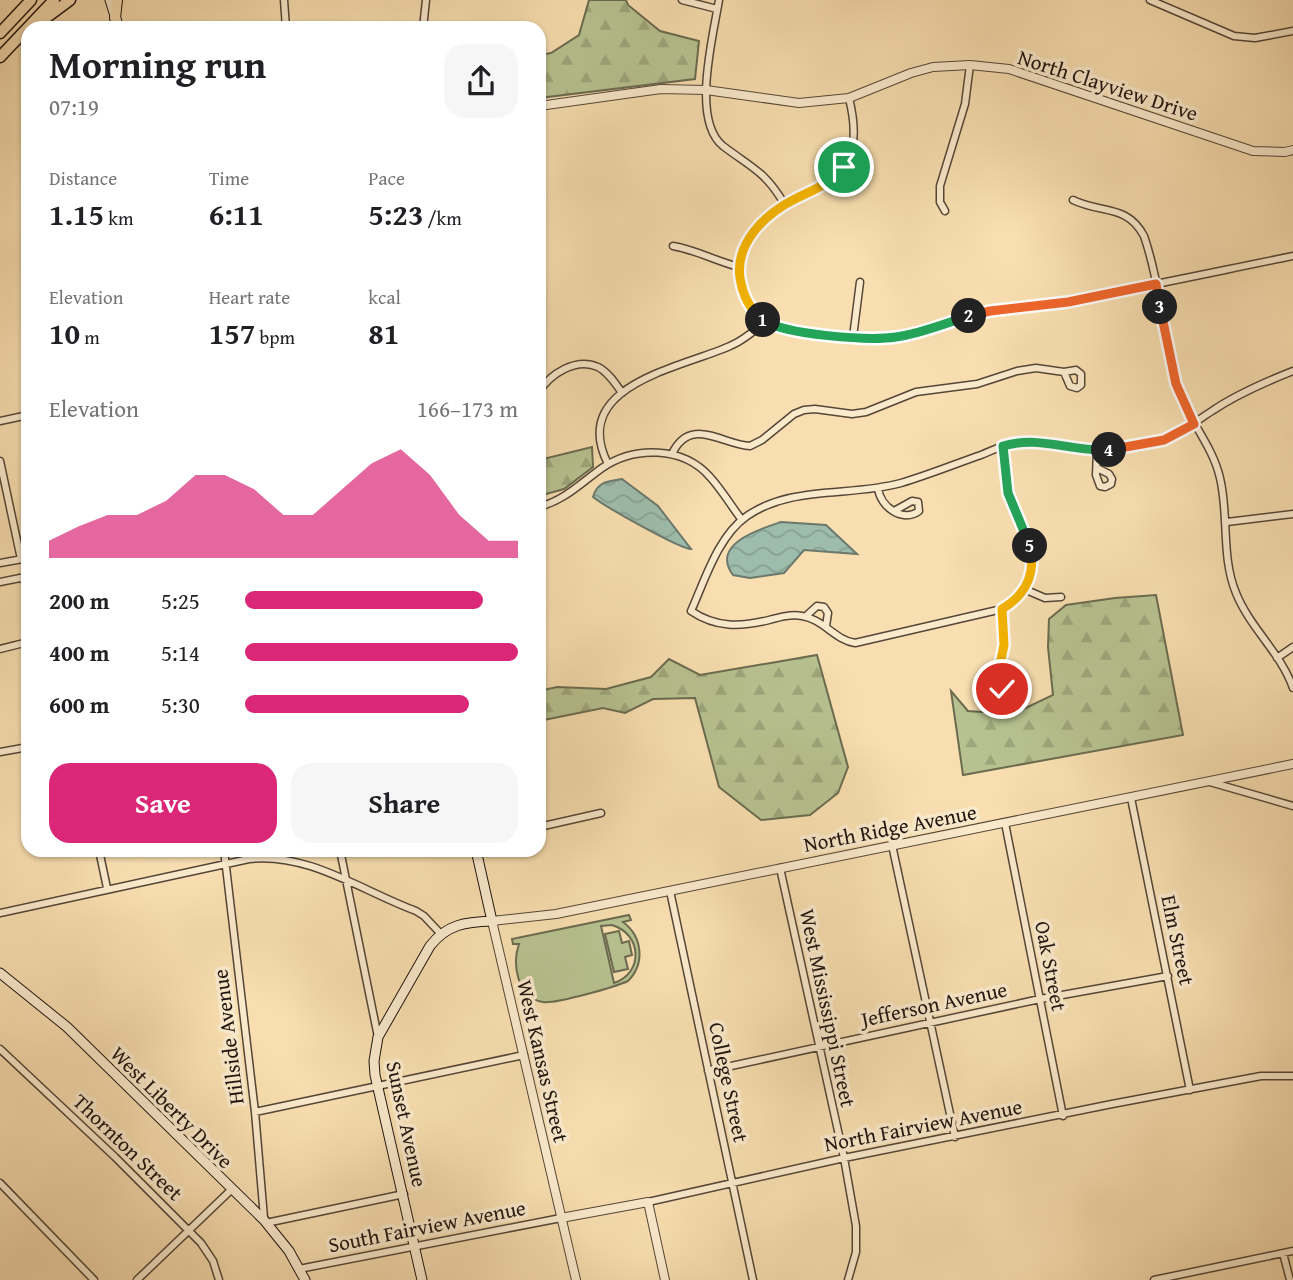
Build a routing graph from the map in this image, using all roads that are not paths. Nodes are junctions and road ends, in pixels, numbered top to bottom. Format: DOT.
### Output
graph roads {
  1 [pos="31,0"];
  2 [pos="54,0"];
  3 [pos="70,0"];
  4 [pos="110,0"];
  5 [pos="117,0"];
  6 [pos="284,0"];
  7 [pos="426,0"];
  8 [pos="682,0"];
  9 [pos="719,0"];
  10 [pos="1150,0"];
  11 [pos="717,9"];
  12 [pos="36,21"];
  13 [pos="41,21"];
  14 [pos="116,21"];
  15 [pos="117,21"];
  16 [pos="286,21"];
  17 [pos="424,21"];
  18 [pos="1293,32"];
  19 [pos="0,33"];
  20 [pos="21,37"];
  21 [pos="0,57"];
  22 [pos="970,65"];
  23 [pos="706,90"];
  24 [pos="849,98"];
  25 [pos="546,105"];
  26 [pos="1293,150"];
  27 [pos="1073,200"];
  28 [pos="785,205"];
  29 [pos="945,211"];
  30 [pos="673,246"];
  31 [pos="1293,256"];
  32 [pos="738,267"];
  33 [pos="860,282"];
  34 [pos="1156,284"];
  35 [pos="765,322"];
  36 [pos="853,337"];
  37 [pos="1293,370"];
  38 [pos="1064,372"];
  39 [pos="546,382"];
  40 [pos="622,393"];
  41 [pos="21,416"];
  42 [pos="0,421"];
  43 [pos="1194,424"];
  44 [pos="1003,446"];
  45 [pos="1097,450"];
  46 [pos="672,454"];
  47 [pos="0,461"];
  48 [pos="608,464"];
  49 [pos="1097,468"];
  50 [pos="878,488"];
  51 [pos="546,504"];
  52 [pos="894,511"];
  53 [pos="1293,514"];
  54 [pos="742,520"];
  55 [pos="1227,522"];
  56 [pos="21,546"];
  57 [pos="21,559"];
  58 [pos="0,563"];
  59 [pos="21,578"];
  60 [pos="0,582"];
  61 [pos="1024,589"];
  62 [pos="1061,597"];
  63 [pos="1002,609"];
  64 [pos="806,617"];
  65 [pos="826,626"];
  66 [pos="21,644"];
  67 [pos="1293,647"];
  68 [pos="0,649"];
  69 [pos="1277,658"];
  70 [pos="1293,688"];
  71 [pos="1013,705"];
  72 [pos="21,748"];
  73 [pos="0,752"];
  74 [pos="1293,764"];
  75 [pos="1210,782"];
  76 [pos="1131,798"];
  77 [pos="1293,806"];
  78 [pos="601,813"];
  79 [pos="1005,823"];
  80 [pos="546,825"];
  81 [pos="892,845"];
  82 [pos="100,857"];
  83 [pos="224,857"];
  84 [pos="341,857"];
  85 [pos="478,857"];
  86 [pos="225,864"];
  87 [pos="779,868"];
  88 [pos="345,881"];
  89 [pos="107,888"];
  90 [pos="670,891"];
  91 [pos="0,913"];
  92 [pos="492,921"];
  93 [pos="440,933"];
  94 [pos="0,973"];
  95 [pos="1168,976"];
  96 [pos="1040,999"];
  97 [pos="931,1024"];
  98 [pos="378,1037"];
  99 [pos="819,1046"];
  100 [pos="0,1049"];
  101 [pos="524,1055"];
  102 [pos="708,1071"];
  103 [pos="1293,1076"];
  104 [pos="378,1085"];
  105 [pos="1190,1090"];
  106 [pos="255,1112"];
  107 [pos="1063,1116"];
  108 [pos="955,1137"];
  109 [pos="844,1158"];
  110 [pos="0,1183"];
  111 [pos="732,1183"];
  112 [pos="231,1190"];
  113 [pos="404,1194"];
  114 [pos="648,1202"];
  115 [pos="561,1218"];
  116 [pos="265,1222"];
  117 [pos="189,1231"];
  118 [pos="415,1247"];
  119 [pos="1293,1251"];
  120 [pos="1283,1253"];
  121 [pos="299,1269"];
  122 [pos="94,1280"];
  123 [pos="137,1280"];
  124 [pos="219,1280"];
  125 [pos="305,1280"];
  126 [pos="422,1280"];
  127 [pos="576,1280"];
  128 [pos="665,1280"];
  129 [pos="753,1280"];
  130 [pos="848,1280"];
  131 [pos="1154,1280"];
  132 [pos="1290,1280"];
  1 -- 19 [label="highway"];
  2 -- 12 [label="highway"];
  3 -- 13 [label="highway"];
  4 -- 14 [label="main road"];
  5 -- 15 [label="main road"];
  6 -- 16 [label="street"];
  7 -- 17 [label="street"];
  8 -- 11 [label="street"];
  9 -- 11 [label="street"];
  10 -- 18 [label="street"];
  11 -- 23 [label="street"];
  20 -- 21 [label="highway"];
  22 -- 24 [label="street, North Clayview Drive"];
  22 -- 26 [label="street, North Clayview Drive"];
  22 -- 29 [label="street"];
  23 -- 24 [label="street, North Clayview Drive"];
  23 -- 25 [label="street, North Clayview Drive"];
  23 -- 28 [label="street"];
  24 -- 28 [label="street"];
  27 -- 34 [label="street"];
  28 -- 32 [label="street"];
  30 -- 32 [label="street"];
  31 -- 34 [label="street"];
  32 -- 35 [label="street"];
  33 -- 36 [label="street"];
  34 -- 36 [label="street"];
  34 -- 43 [label="street"];
  35 -- 36 [label="street"];
  35 -- 40 [label="street"];
  37 -- 43 [label="street"];
  38 -- 46 [label="street"];
  39 -- 40 [label="street"];
  40 -- 48 [label="street"];
  41 -- 42 [label="street"];
  43 -- 45 [label="street"];
  43 -- 55 [label="street"];
  44 -- 45 [label="street"];
  44 -- 50 [label="street"];
  44 -- 61 [label="street"];
  45 -- 49 [label="street"];
  46 -- 48 [label="street"];
  46 -- 54 [label="street"];
  47 -- 56 [label="street"];
  48 -- 51 [label="street"];
  50 -- 52 [label="street"];
  50 -- 54 [label="street"];
  53 -- 55 [label="street"];
  54 -- 64 [label="street"];
  55 -- 69 [label="street"];
  57 -- 58 [label="street"];
  59 -- 60 [label="street"];
  61 -- 62 [label="street"];
  61 -- 63 [label="street"];
  63 -- 65 [label="street"];
  63 -- 71 [label="street"];
  64 -- 65 [label="street"];
  64 -- 65 [label="street"];
  66 -- 68 [label="street"];
  67 -- 69 [label="street"];
  69 -- 70 [label="street"];
  72 -- 73 [label="street"];
  74 -- 75 [label="street, North Ridge Avenue"];
  75 -- 76 [label="street, North Ridge Avenue"];
  75 -- 77 [label="street"];
  76 -- 79 [label="street, North Ridge Avenue"];
  76 -- 95 [label="street, Elm Street"];
  78 -- 80 [label="street"];
  79 -- 81 [label="street, North Ridge Avenue"];
  79 -- 96 [label="street, Oak Street"];
  81 -- 87 [label="street, North Ridge Avenue"];
  81 -- 97 [label="street"];
  82 -- 89 [label="street"];
  83 -- 86 [label="street, Hillside Avenue"];
  84 -- 88 [label="street, Sunset Avenue"];
  85 -- 92 [label="main road, West Kansas Street"];
  86 -- 88 [label="street"];
  86 -- 89 [label="street"];
  86 -- 106 [label="street, Hillside Avenue"];
  87 -- 90 [label="street, North Ridge Avenue"];
  87 -- 99 [label="street, West Mississippi Street"];
  88 -- 93 [label="street"];
  88 -- 98 [label="street, Sunset Avenue"];
  89 -- 91 [label="street"];
  90 -- 92 [label="street, North Ridge Avenue"];
  90 -- 102 [label="street, College Street"];
  92 -- 93 [label="main road"];
  92 -- 101 [label="street, West Kansas Street"];
  93 -- 98 [label="main road"];
  94 -- 112 [label="main road, West Liberty Drive"];
  95 -- 96 [label="street, Jefferson Avenue"];
  95 -- 105 [label="street, Elm Street"];
  96 -- 97 [label="street, Jefferson Avenue"];
  96 -- 107 [label="street, Oak Street"];
  97 -- 99 [label="street, Jefferson Avenue"];
  97 -- 108 [label="street"];
  98 -- 104 [label="main road, Sunset Avenue"];
  99 -- 102 [label="street, Jefferson Avenue"];
  99 -- 109 [label="street, West Mississippi Street"];
  100 -- 117 [label="street, Thornton Street"];
  101 -- 104 [label="street"];
  101 -- 115 [label="street, West Kansas Street"];
  102 -- 111 [label="street, College Street"];
  103 -- 105 [label="street, North Fairview Avenue"];
  104 -- 106 [label="street"];
  104 -- 113 [label="main road, Sunset Avenue"];
  105 -- 107 [label="street, North Fairview Avenue"];
  106 -- 116 [label="street, Hillside Avenue"];
  107 -- 108 [label="street, North Fairview Avenue"];
  108 -- 109 [label="street, North Fairview Avenue"];
  109 -- 111 [label="street, North Fairview Avenue"];
  109 -- 130 [label="street, West Mississippi Street"];
  110 -- 122 [label="street"];
  111 -- 114 [label="street, North Fairview Avenue"];
  111 -- 129 [label="street, College Street"];
  112 -- 116 [label="main road, West Liberty Drive"];
  112 -- 117 [label="street"];
  113 -- 116 [label="street"];
  113 -- 118 [label="main road, Sunset Avenue"];
  114 -- 115 [label="street, North Fairview Avenue"];
  114 -- 128 [label="street"];
  115 -- 118 [label="street, South Fairview Avenue"];
  115 -- 127 [label="street, West Kansas Street"];
  116 -- 121 [label="main road, West Liberty Drive"];
  117 -- 123 [label="street"];
  117 -- 124 [label="street, Thornton Street"];
  118 -- 121 [label="street, South Fairview Avenue"];
  118 -- 126 [label="main road, Sunset Avenue"];
  119 -- 120 [label="street"];
  120 -- 131 [label="street"];
  120 -- 132 [label="street"];
  121 -- 125 [label="main road, West Liberty Drive"];
}
